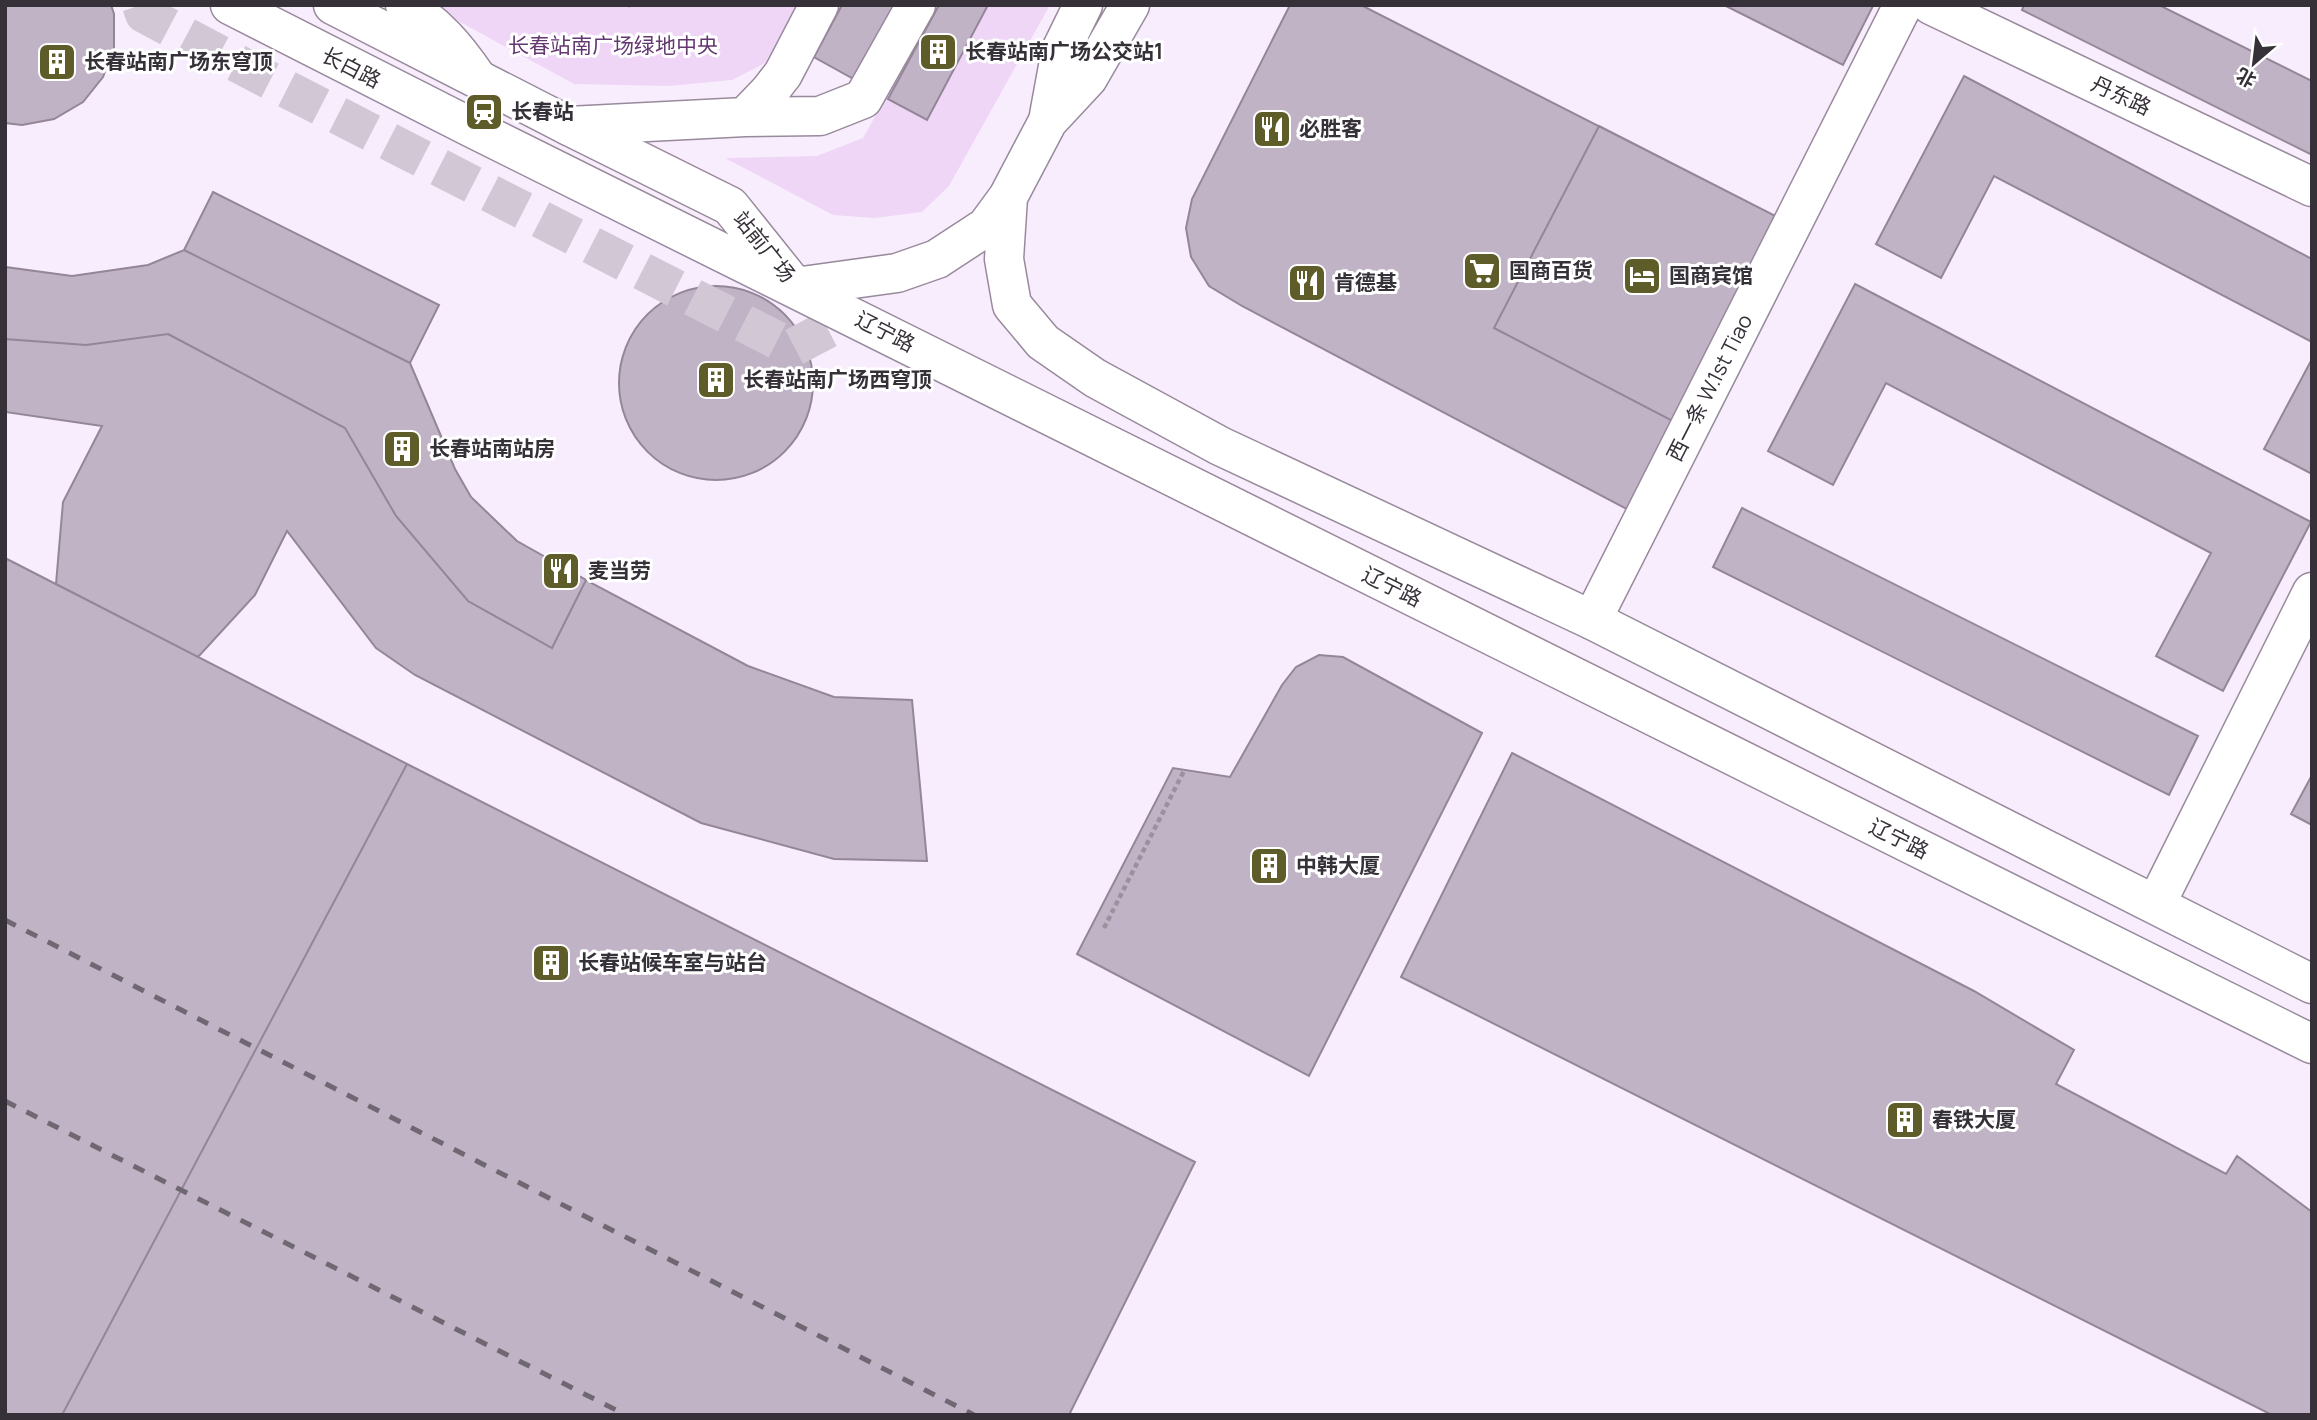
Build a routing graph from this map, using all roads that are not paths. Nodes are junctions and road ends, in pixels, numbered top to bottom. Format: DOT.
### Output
graph roads {
  1 [pos="230,5"];
  2 [pos="333,5"];
  3 [pos="405,5"];
  4 [pos="819,5"];
  5 [pos="916,5"];
  6 [pos="1083,5"];
  7 [pos="1130,5"];
  8 [pos="1903,5"];
  9 [pos="1931,5"];
  10 [pos="477,78"];
  11 [pos="745,117"];
  12 [pos="1048,121"];
  13 [pos="569,126"];
  14 [pos="472,128"];
  15 [pos="2312,187"];
  16 [pos="1008,197"];
  17 [pos="795,287"];
  18 [pos="2312,592"];
  19 [pos="1592,620"];
  20 [pos="2156,904"];
  21 [pos="2312,984"];
  22 [pos="2312,1044"];
  1 -- 14 [label="main road, 长白路"];
  2 -- 10 [label="main road, 站前广场"];
  3 -- 10 [label="main road"];
  4 -- 11 [label="main road"];
  5 -- 11 [label="main road"];
  6 -- 12 [label="main road, 站前广场"];
  7 -- 12 [label="main road"];
  8 -- 19 [label="main road, 西一条 W.1st Tiao"];
  9 -- 15 [label="main road, 丹东路"];
  10 -- 13 [label="main road, 站前广场"];
  11 -- 13 [label="main road"];
  12 -- 16 [label="main road, 站前广场"];
  13 -- 17 [label="main road, 站前广场"];
  14 -- 17 [label="main road, 辽宁路"];
  16 -- 17 [label="main road, 站前广场"];
  16 -- 19 [label="main road"];
  17 -- 22 [label="main road, 辽宁路"];
  18 -- 20 [label="main road"];
  19 -- 20 [label="main road"];
  20 -- 21 [label="main road"];
}
